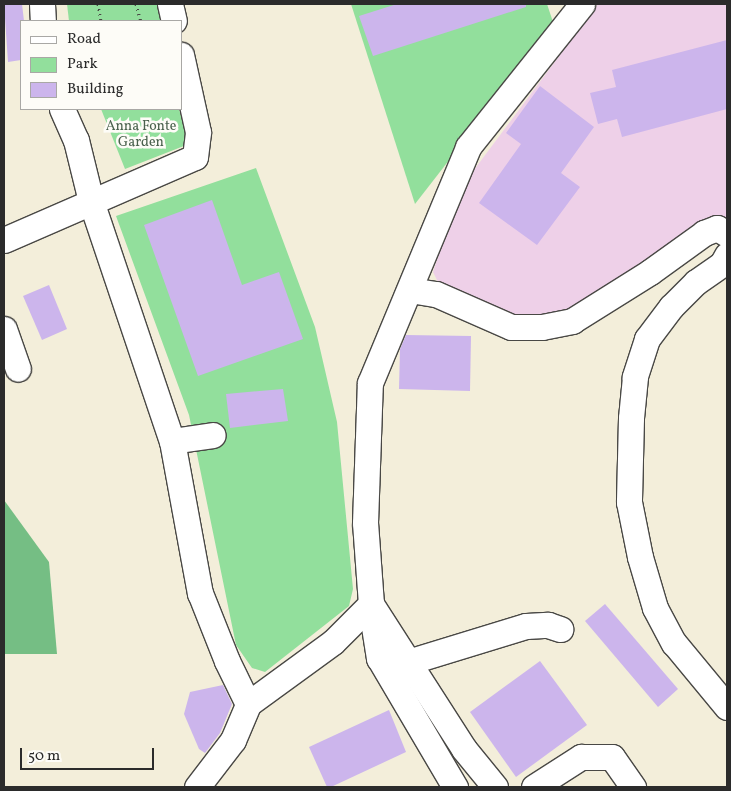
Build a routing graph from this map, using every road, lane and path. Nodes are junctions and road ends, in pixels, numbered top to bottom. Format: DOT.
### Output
graph roads {
  1 [pos="42,4"];
  2 [pos="98,4"];
  3 [pos="136,4"];
  4 [pos="170,4"];
  5 [pos="582,4"];
  6 [pos="43,20"];
  7 [pos="101,20"];
  8 [pos="141,20"];
  9 [pos="174,20"];
  10 [pos="182,60"];
  11 [pos="62,110"];
  12 [pos="90,201"];
  13 [pos="727,234"];
  14 [pos="4,240"];
  15 [pos="727,255"];
  16 [pos="410,290"];
  17 [pos="4,329"];
  18 [pos="18,369"];
  19 [pos="213,436"];
  20 [pos="172,440"];
  21 [pos="371,604"];
  22 [pos="560,629"];
  23 [pos="408,662"];
  24 [pos="248,704"];
  25 [pos="727,706"];
  26 [pos="197,787"];
  27 [pos="455,787"];
  28 [pos="495,787"];
  29 [pos="534,787"];
  30 [pos="633,787"];
  1 -- 6 [label="street"];
  2 -- 7 [label="path"];
  3 -- 8 [label="path"];
  4 -- 9 [label="street"];
  5 -- 16 [label="street"];
  10 -- 12 [label="street"];
  11 -- 12 [label="street"];
  12 -- 14 [label="street"];
  12 -- 20 [label="street"];
  13 -- 16 [label="street"];
  15 -- 25 [label="street"];
  16 -- 21 [label="street"];
  17 -- 18 [label="street"];
  19 -- 20 [label="street"];
  20 -- 24 [label="street"];
  21 -- 23 [label="street"];
  21 -- 24 [label="street"];
  21 -- 27 [label="street"];
  22 -- 23 [label="street"];
  23 -- 28 [label="street"];
  24 -- 26 [label="street"];
  29 -- 30 [label="street"];
}
